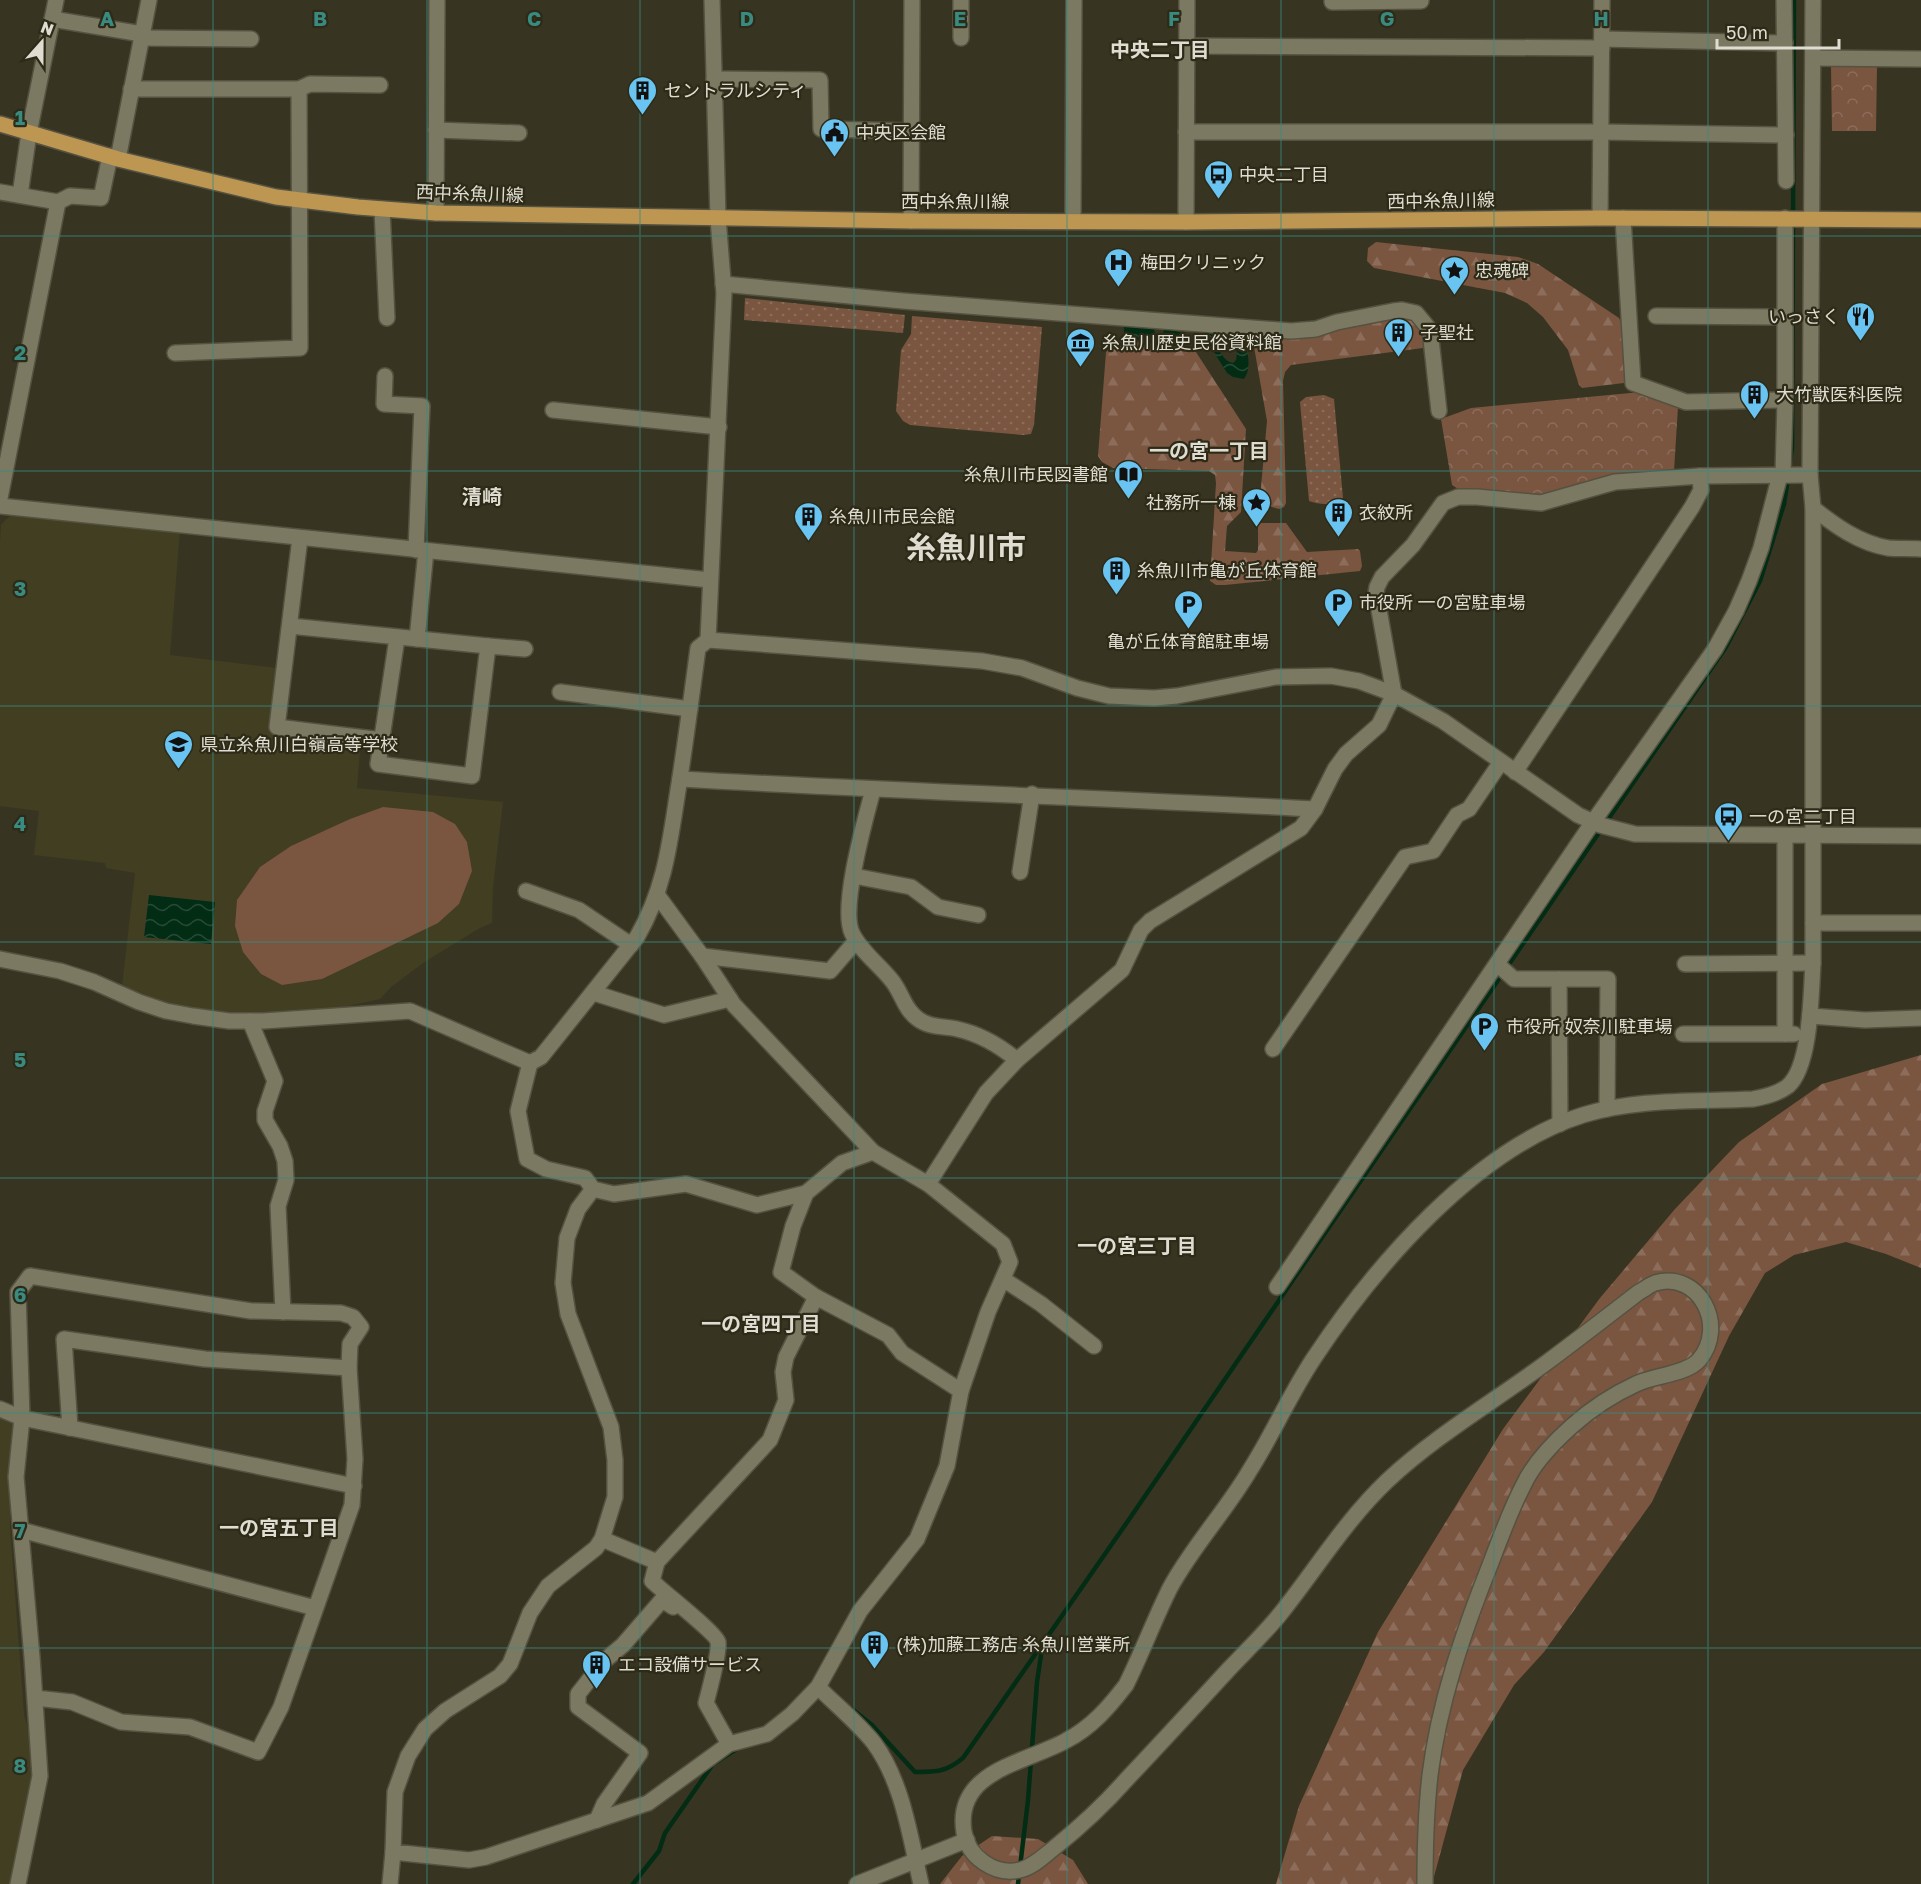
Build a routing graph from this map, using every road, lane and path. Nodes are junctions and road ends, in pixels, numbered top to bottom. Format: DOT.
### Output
graph roads {
  1 [pos="56,0"];
  2 [pos="149,0"];
  3 [pos="437,0"];
  4 [pos="712,0"];
  5 [pos="912,0"];
  6 [pos="961,0"];
  7 [pos="1074,0"];
  8 [pos="1187,0"];
  9 [pos="1602,0"];
  10 [pos="1784,0"];
  11 [pos="1813,0"];
  12 [pos="1370,1"];
  13 [pos="1421,1"];
  14 [pos="1332,2"];
  15 [pos="52,19"];
  16 [pos="142,36"];
  17 [pos="961,38"];
  18 [pos="251,39"];
  19 [pos="1785,43"];
  20 [pos="1602,44"];
  21 [pos="1187,46"];
  22 [pos="1813,58"];
  23 [pos="1921,59"];
  24 [pos="714,79"];
  25 [pos="380,86"];
  26 [pos="131,88"];
  27 [pos="299,89"];
  28 [pos="0,124"];
  29 [pos="436,130"];
  30 [pos="911,131"];
  31 [pos="1186,132"];
  32 [pos="1602,132"];
  33 [pos="519,133"];
  34 [pos="29,134"];
  35 [pos="1786,135"];
  36 [pos="114,158"];
  37 [pos="1786,181"];
  38 [pos="0,192"];
  39 [pos="20,195"];
  40 [pos="298,200"];
  41 [pos="58,202"];
  42 [pos="382,209"];
  43 [pos="436,213"];
  44 [pos="718,218"];
  45 [pos="1600,218"];
  46 [pos="1623,218"];
  47 [pos="1785,218"];
  48 [pos="1811,220"];
  49 [pos="1921,220"];
  50 [pos="911,221"];
  51 [pos="1073,221"];
  52 [pos="1186,222"];
  53 [pos="723,284"];
  54 [pos="1656,316"];
  55 [pos="1784,317"];
  56 [pos="387,318"];
  57 [pos="175,353"];
  58 [pos="385,376"];
  59 [pos="1785,400"];
  60 [pos="553,410"];
  61 [pos="1439,411"];
  62 [pos="719,427"];
  63 [pos="1781,475"];
  64 [pos="1810,475"];
  65 [pos="1700,476"];
  66 [pos="0,498"];
  67 [pos="0,506"];
  68 [pos="1813,508"];
  69 [pos="300,538"];
  70 [pos="1921,549"];
  71 [pos="421,551"];
  72 [pos="710,579"];
  73 [pos="290,626"];
  74 [pos="397,638"];
  75 [pos="417,639"];
  76 [pos="708,640"];
  77 [pos="488,646"];
  78 [pos="525,650"];
  79 [pos="560,692"];
  80 [pos="1394,694"];
  81 [pos="690,709"];
  82 [pos="382,740"];
  83 [pos="1501,762"];
  84 [pos="1515,772"];
  85 [pos="680,779"];
  86 [pos="873,790"];
  87 [pos="1032,794"];
  88 [pos="1315,808"];
  89 [pos="1593,822"];
  90 [pos="1785,837"];
  91 [pos="1813,837"];
  92 [pos="1921,837"];
  93 [pos="1020,872"];
  94 [pos="854,876"];
  95 [pos="526,891"];
  96 [pos="658,896"];
  97 [pos="978,915"];
  98 [pos="1813,923"];
  99 [pos="1921,923"];
  100 [pos="856,941"];
  101 [pos="631,945"];
  102 [pos="702,956"];
  103 [pos="0,958"];
  104 [pos="1785,963"];
  105 [pos="1813,963"];
  106 [pos="1497,964"];
  107 [pos="1685,964"];
  108 [pos="1558,979"];
  109 [pos="594,993"];
  110 [pos="730,999"];
  111 [pos="1810,1016"];
  112 [pos="1921,1018"];
  113 [pos="250,1021"];
  114 [pos="1683,1034"];
  115 [pos="1785,1034"];
  116 [pos="1807,1034"];
  117 [pos="1273,1049"];
  118 [pos="1017,1060"];
  119 [pos="530,1063"];
  120 [pos="1607,1109"];
  121 [pos="1560,1124"];
  122 [pos="873,1152"];
  123 [pos="928,1184"];
  124 [pos="593,1189"];
  125 [pos="806,1193"];
  126 [pos="1003,1279"];
  127 [pos="1277,1287"];
  128 [pos="816,1297"];
  129 [pos="283,1312"];
  130 [pos="1094,1346"];
  131 [pos="349,1368"];
  132 [pos="961,1391"];
  133 [pos="0,1409"];
  134 [pos="22,1418"];
  135 [pos="69,1428"];
  136 [pos="354,1486"];
  137 [pos="21,1530"];
  138 [pos="602,1539"];
  139 [pos="657,1562"];
  140 [pos="678,1605"];
  141 [pos="315,1608"];
  142 [pos="818,1687"];
  143 [pos="34,1698"];
  144 [pos="729,1744"];
  145 [pos="597,1820"];
  146 [pos="966,1840"];
  147 [pos="393,1852"];
  148 [pos="916,1861"];
  149 [pos="18,1884"];
  150 [pos="390,1884"];
  151 [pos="857,1884"];
  152 [pos="921,1884"];
  153 [pos="1425,1884"];
  1 -- 15 [label="street"];
  2 -- 16 [label="street"];
  3 -- 29 [label="street"];
  4 -- 24 [label="street"];
  5 -- 30 [label="street"];
  6 -- 17 [label="street"];
  7 -- 51 [label="street"];
  8 -- 21 [label="street"];
  9 -- 20 [label="street"];
  10 -- 19 [label="street"];
  11 -- 22 [label="street"];
  12 -- 13 [label="street"];
  12 -- 14 [label="street"];
  15 -- 16 [label="street"];
  15 -- 34 [label="street"];
  16 -- 18 [label="street"];
  16 -- 26 [label="street"];
  19 -- 20 [label="street"];
  19 -- 35 [label="street"];
  20 -- 21 [label="street"];
  20 -- 32 [label="street"];
  21 -- 31 [label="street"];
  22 -- 23 [label="street"];
  22 -- 48 [label="street"];
  24 -- 30 [label="street"];
  24 -- 44 [label="street"];
  25 -- 27 [label="street"];
  26 -- 27 [label="street"];
  26 -- 36 [label="street"];
  27 -- 40 [label="street"];
  28 -- 34 [label="main road, 西中糸魚川線"];
  29 -- 33 [label="street"];
  29 -- 43 [label="street"];
  30 -- 50 [label="street"];
  31 -- 32 [label="street"];
  31 -- 52 [label="street"];
  32 -- 35 [label="street"];
  32 -- 45 [label="street"];
  34 -- 36 [label="main road, 西中糸魚川線"];
  34 -- 39 [label="street"];
  35 -- 37 [label="street"];
  36 -- 40 [label="main road, 西中糸魚川線"];
  36 -- 41 [label="street"];
  38 -- 39 [label="street"];
  39 -- 41 [label="street"];
  40 -- 42 [label="main road, 西中糸魚川線"];
  40 -- 57 [label="street"];
  41 -- 66 [label="street"];
  42 -- 43 [label="main road, 西中糸魚川線"];
  42 -- 56 [label="street"];
  43 -- 44 [label="main road, 西中糸魚川線"];
  44 -- 50 [label="main road, 西中糸魚川線"];
  44 -- 53 [label="street"];
  45 -- 46 [label="main road, 西中糸魚川線"];
  45 -- 52 [label="main road, 西中糸魚川線"];
  46 -- 47 [label="main road, 西中糸魚川線"];
  46 -- 59 [label="street"];
  47 -- 48 [label="main road, 西中糸魚川線"];
  47 -- 55 [label="street"];
  48 -- 49 [label="main road, 西中糸魚川線"];
  48 -- 64 [label="street"];
  50 -- 51 [label="main road, 西中糸魚川線"];
  51 -- 52 [label="main road, 西中糸魚川線"];
  53 -- 61 [label="street"];
  53 -- 62 [label="street"];
  54 -- 55 [label="street"];
  55 -- 59 [label="street"];
  58 -- 71 [label="street"];
  59 -- 63 [label="street"];
  60 -- 62 [label="street"];
  62 -- 72 [label="street"];
  63 -- 64 [label="street"];
  63 -- 65 [label="street"];
  63 -- 89 [label="street"];
  64 -- 68 [label="street"];
  65 -- 80 [label="street"];
  65 -- 84 [label="street"];
  67 -- 69 [label="street"];
  68 -- 70 [label="street"];
  68 -- 91 [label="street"];
  69 -- 71 [label="street"];
  69 -- 73 [label="street"];
  71 -- 72 [label="street"];
  71 -- 75 [label="street"];
  72 -- 76 [label="street"];
  73 -- 74 [label="street"];
  73 -- 82 [label="street"];
  74 -- 75 [label="street"];
  74 -- 82 [label="street"];
  75 -- 77 [label="street"];
  76 -- 80 [label="street"];
  76 -- 81 [label="street"];
  77 -- 78 [label="street"];
  77 -- 82 [label="street"];
  79 -- 81 [label="street"];
  80 -- 83 [label="street"];
  80 -- 88 [label="street"];
  81 -- 85 [label="street"];
  83 -- 84 [label="street"];
  83 -- 117 [label="street"];
  84 -- 89 [label="street"];
  85 -- 86 [label="street"];
  85 -- 96 [label="street"];
  86 -- 87 [label="street"];
  86 -- 94 [label="street"];
  87 -- 88 [label="street"];
  87 -- 93 [label="street"];
  88 -- 118 [label="street"];
  89 -- 90 [label="street"];
  89 -- 106 [label="street"];
  90 -- 91 [label="street"];
  90 -- 104 [label="street"];
  91 -- 92 [label="street"];
  91 -- 98 [label="street"];
  94 -- 97 [label="street"];
  94 -- 100 [label="street"];
  95 -- 101 [label="street"];
  96 -- 101 [label="street"];
  96 -- 102 [label="street"];
  98 -- 99 [label="street"];
  98 -- 105 [label="street"];
  100 -- 102 [label="street"];
  100 -- 118 [label="street"];
  101 -- 109 [label="street"];
  102 -- 110 [label="street"];
  103 -- 113 [label="street"];
  104 -- 105 [label="street"];
  104 -- 107 [label="street"];
  104 -- 115 [label="street"];
  105 -- 111 [label="street"];
  106 -- 108 [label="street"];
  106 -- 127 [label="street"];
  108 -- 120 [label="street"];
  108 -- 121 [label="street"];
  109 -- 110 [label="street"];
  109 -- 119 [label="street"];
  110 -- 122 [label="street"];
  111 -- 112 [label="street"];
  111 -- 116 [label="street"];
  113 -- 119 [label="street"];
  113 -- 129 [label="street"];
  114 -- 115 [label="street"];
  115 -- 116 [label="street"];
  116 -- 120 [label="street"];
  118 -- 123 [label="street"];
  119 -- 124 [label="street"];
  120 -- 121 [label="street"];
  121 -- 146 [label="street"];
  122 -- 123 [label="street"];
  122 -- 125 [label="street"];
  123 -- 126 [label="street"];
  124 -- 125 [label="street"];
  124 -- 138 [label="street"];
  125 -- 128 [label="street"];
  126 -- 130 [label="street"];
  126 -- 132 [label="street"];
  128 -- 132 [label="street"];
  128 -- 139 [label="street"];
  129 -- 131 [label="street"];
  129 -- 134 [label="street"];
  131 -- 135 [label="street"];
  131 -- 136 [label="street"];
  132 -- 142 [label="street"];
  133 -- 134 [label="street"];
  134 -- 135 [label="street"];
  134 -- 137 [label="street"];
  135 -- 136 [label="street"];
  136 -- 141 [label="street"];
  137 -- 141 [label="street"];
  137 -- 143 [label="street"];
  138 -- 139 [label="street"];
  138 -- 147 [label="street"];
  139 -- 140 [label="street"];
  140 -- 144 [label="street"];
  140 -- 145 [label="street"];
  141 -- 143 [label="street"];
  142 -- 144 [label="street"];
  142 -- 148 [label="street"];
  143 -- 149 [label="street"];
  144 -- 145 [label="street"];
  145 -- 147 [label="street"];
  146 -- 148 [label="street"];
  146 -- 153 [label="street"];
  147 -- 150 [label="street"];
  148 -- 151 [label="street"];
  148 -- 152 [label="street"];
}
